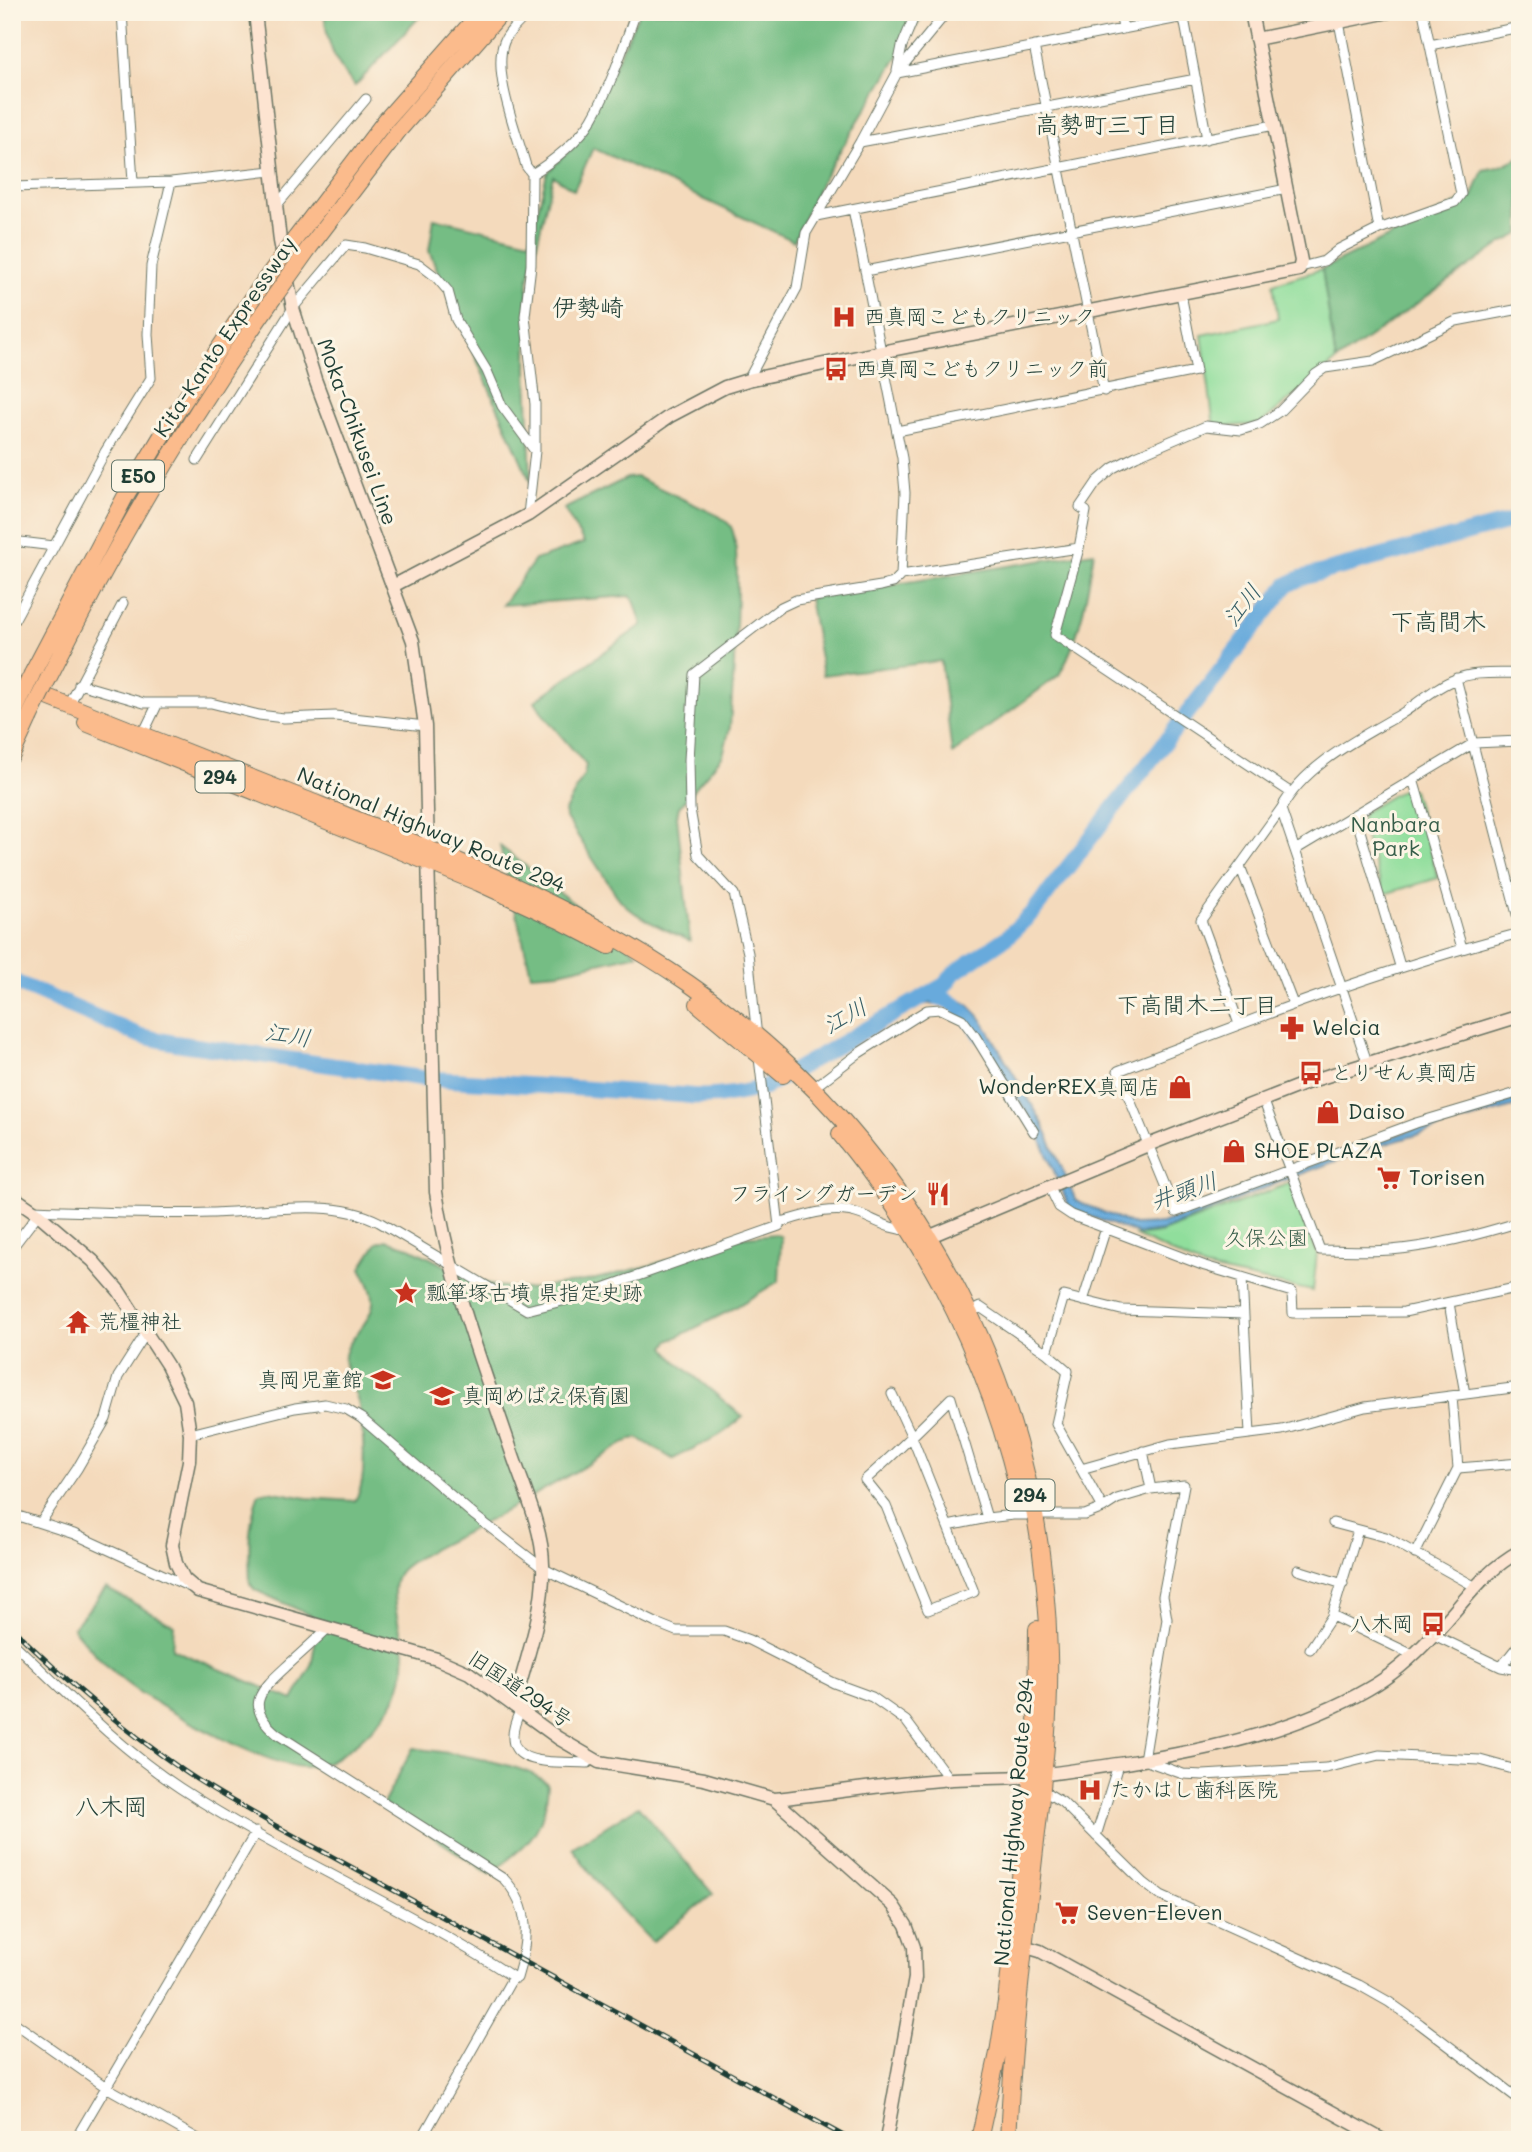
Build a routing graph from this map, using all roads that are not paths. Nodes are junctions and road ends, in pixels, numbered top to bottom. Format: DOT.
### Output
graph roads {
  1 [pos="122,12"];
  2 [pos="255,12"];
  3 [pos="481,12"];
  4 [pos="502,12"];
  5 [pos="529,12"];
  6 [pos="636,12"];
  7 [pos="916,12"];
  8 [pos="947,12"];
  9 [pos="1120,12"];
  10 [pos="1251,12"];
  11 [pos="1389,12"];
  12 [pos="1423,12"];
  13 [pos="1183,15"];
  14 [pos="1339,22"];
  15 [pos="1520,27"];
  16 [pos="493,29"];
  17 [pos="1123,29"];
  18 [pos="504,39"];
  19 [pos="1256,39"];
  20 [pos="1430,45"];
  21 [pos="1034,46"];
  22 [pos="897,73"];
  23 [pos="1196,79"];
  24 [pos="366,99"];
  25 [pos="1046,106"];
  26 [pos="1274,125"];
  27 [pos="1208,139"];
  28 [pos="860,142"];
  29 [pos="1059,168"];
  30 [pos="272,171"];
  31 [pos="531,174"];
  32 [pos="133,182"];
  33 [pos="171,182"];
  34 [pos="12,187"];
  35 [pos="1287,189"];
  36 [pos="276,206"];
  37 [pos="853,209"];
  38 [pos="816,216"];
  39 [pos="1380,229"];
  40 [pos="1071,231"];
  41 [pos="302,244"];
  42 [pos="1301,267"];
  43 [pos="865,271"];
  44 [pos="1181,294"];
  45 [pos="293,309"];
  46 [pos="1520,309"];
  47 [pos="1087,311"];
  48 [pos="881,352"];
  49 [pos="748,380"];
  50 [pos="1104,391"];
  51 [pos="897,431"];
  52 [pos="535,451"];
  53 [pos="197,460"];
  54 [pos="528,515"];
  55 [pos="12,541"];
  56 [pos="54,546"];
  57 [pos="1079,548"];
  58 [pos="901,575"];
  59 [pos="393,586"];
  60 [pos="122,603"];
  61 [pos="12,624"];
  62 [pos="1520,673"];
  63 [pos="40,676"];
  64 [pos="1456,678"];
  65 [pos="12,683"];
  66 [pos="79,684"];
  67 [pos="12,693"];
  68 [pos="158,703"];
  69 [pos="69,705"];
  70 [pos="18,715"];
  71 [pos="425,726"];
  72 [pos="144,734"];
  73 [pos="1520,741"];
  74 [pos="1474,743"];
  75 [pos="12,755"];
  76 [pos="1413,779"];
  77 [pos="1290,792"];
  78 [pos="1281,808"];
  79 [pos="1355,814"];
  80 [pos="1295,850"];
  81 [pos="427,854"];
  82 [pos="1240,866"];
  83 [pos="1520,926"];
  84 [pos="1520,933"];
  85 [pos="1462,948"];
  86 [pos="1401,966"];
  87 [pos="1342,986"];
  88 [pos="1293,1004"];
  89 [pos="1520,1016"];
  90 [pos="1239,1024"];
  91 [pos="757,1035"];
  92 [pos="759,1053"];
  93 [pos="1367,1062"];
  94 [pos="781,1066"];
  95 [pos="806,1088"];
  96 [pos="1520,1092"];
  97 [pos="1263,1099"];
  98 [pos="1034,1132"];
  99 [pos="1148,1145"];
  100 [pos="1290,1168"];
  101 [pos="1052,1185"];
  102 [pos="12,1196"];
  103 [pos="35,1212"];
  104 [pos="1520,1222"];
  105 [pos="779,1223"];
  106 [pos="1106,1228"];
  107 [pos="919,1236"];
  108 [pos="12,1248"];
  109 [pos="451,1265"];
  110 [pos="1242,1278"];
  111 [pos="1520,1287"];
  112 [pos="1083,1301"];
  113 [pos="1450,1303"];
  114 [pos="970,1312"];
  115 [pos="1244,1314"];
  116 [pos="146,1333"];
  117 [pos="1047,1353"];
  118 [pos="1520,1387"];
  119 [pos="892,1394"];
  120 [pos="1465,1394"];
  121 [pos="1452,1397"];
  122 [pos="190,1434"];
  123 [pos="1250,1434"];
  124 [pos="912,1437"];
  125 [pos="1143,1451"];
  126 [pos="1520,1463"];
  127 [pos="1458,1468"];
  128 [pos="1081,1469"];
  129 [pos="1151,1489"];
  130 [pos="1102,1508"];
  131 [pos="12,1514"];
  132 [pos="1029,1515"];
  133 [pos="986,1518"];
  134 [pos="41,1522"];
  135 [pos="1333,1523"];
  136 [pos="948,1526"];
  137 [pos="1358,1530"];
  138 [pos="1520,1550"];
  139 [pos="1415,1554"];
  140 [pos="544,1569"];
  141 [pos="1298,1570"];
  142 [pos="1343,1584"];
  143 [pos="1474,1586"];
  144 [pos="198,1591"];
  145 [pos="1332,1616"];
  146 [pos="328,1628"];
  147 [pos="1434,1635"];
  148 [pos="12,1642"];
  149 [pos="1520,1643"];
  150 [pos="1310,1649"];
  151 [pos="1413,1655"];
  152 [pos="1501,1667"];
  153 [pos="1520,1671"];
  154 [pos="517,1708"];
  155 [pos="592,1757"];
  156 [pos="1144,1760"];
  157 [pos="1118,1765"];
  158 [pos="1520,1771"];
  159 [pos="949,1779"];
  160 [pos="1039,1780"];
  161 [pos="774,1799"];
  162 [pos="256,1832"];
  163 [pos="1096,1836"];
  164 [pos="1018,1945"];
  165 [pos="517,1978"];
  166 [pos="12,2021"];
  167 [pos="106,2087"];
  168 [pos="1519,2097"];
  169 [pos="887,2137"];
  170 [pos="75,2140"];
  171 [pos="200,2140"];
  172 [pos="421,2140"];
  173 [pos="979,2140"];
  174 [pos="1008,2140"];
  175 [pos="1383,2140"];
  1 -- 32 [label="street"];
  2 -- 30 [label="street, Moka-Chikusei Line"];
  3 -- 41 [label="highway, Kita-Kanto Expressway / E50"];
  4 -- 41 [label="highway, Kita-Kanto Expressway / E50"];
  5 -- 18 [label="street"];
  6 -- 31 [label="street"];
  7 -- 22 [label="street"];
  8 -- 22 [label="street"];
  9 -- 17 [label="street"];
  10 -- 19 [label="street"];
  11 -- 14 [label="street"];
  12 -- 20 [label="street"];
  13 -- 17 [label="street"];
  13 -- 23 [label="street"];
  14 -- 19 [label="street"];
  14 -- 39 [label="street"];
  15 -- 20 [label="street"];
  16 -- 18 [label="street"];
  17 -- 21 [label="street"];
  18 -- 31 [label="street"];
  19 -- 26 [label="street"];
  20 -- 39 [label="street"];
  21 -- 22 [label="street"];
  21 -- 25 [label="street"];
  22 -- 28 [label="street"];
  23 -- 25 [label="street"];
  23 -- 27 [label="street"];
  24 -- 36 [label="street"];
  25 -- 28 [label="street"];
  25 -- 29 [label="street"];
  26 -- 27 [label="street"];
  26 -- 35 [label="street"];
  27 -- 29 [label="street"];
  28 -- 38 [label="street"];
  29 -- 37 [label="street"];
  29 -- 40 [label="street"];
  30 -- 33 [label="street"];
  30 -- 36 [label="street, Moka-Chikusei Line"];
  31 -- 52 [label="street"];
  32 -- 33 [label="street"];
  32 -- 34 [label="street"];
  33 -- 56 [label="street"];
  35 -- 40 [label="street"];
  35 -- 42 [label="street"];
  36 -- 45 [label="street, Moka-Chikusei Line"];
  37 -- 38 [label="street"];
  37 -- 43 [label="street"];
  38 -- 49 [label="street"];
  39 -- 42 [label="street"];
  40 -- 43 [label="street"];
  40 -- 47 [label="street"];
  41 -- 63 [label="highway, Kita-Kanto Expressway / E50, bridge"];
  41 -- 63 [label="highway, Kita-Kanto Expressway / E50, bridge"];
  42 -- 44 [label="street"];
  43 -- 48 [label="street"];
  44 -- 47 [label="street"];
  44 -- 50 [label="street"];
  45 -- 52 [label="street"];
  45 -- 53 [label="street"];
  45 -- 59 [label="street, Moka-Chikusei Line"];
  46 -- 57 [label="street"];
  47 -- 48 [label="street"];
  47 -- 50 [label="street"];
  48 -- 49 [label="street"];
  48 -- 51 [label="street"];
  49 -- 54 [label="street"];
  50 -- 51 [label="street"];
  51 -- 58 [label="street"];
  52 -- 54 [label="street"];
  54 -- 59 [label="street"];
  55 -- 56 [label="street"];
  56 -- 61 [label="street"];
  57 -- 58 [label="street"];
  57 -- 77 [label="street"];
  58 -- 91 [label="street"];
  59 -- 71 [label="street, Moka-Chikusei Line"];
  60 -- 66 [label="street"];
  62 -- 64 [label="street"];
  63 -- 70 [label="highway, Kita-Kanto Expressway / E50, bridge"];
  64 -- 74 [label="street"];
  64 -- 77 [label="street"];
  65 -- 69 [label="highway, National Highway Route 294 / 294"];
  66 -- 68 [label="street"];
  66 -- 69 [label="street"];
  67 -- 81 [label="highway, National Highway Route 294 / 294"];
  68 -- 71 [label="street"];
  68 -- 72 [label="street"];
  69 -- 72 [label="highway, National Highway Route 294 / 294"];
  70 -- 75 [label="highway, Kita-Kanto Expressway / E50"];
  71 -- 81 [label="street, Moka-Chikusei Line"];
  72 -- 81 [label="highway, National Highway Route 294 / 294"];
  73 -- 74 [label="street"];
  74 -- 76 [label="street"];
  74 -- 83 [label="street"];
  76 -- 79 [label="street"];
  76 -- 85 [label="street"];
  77 -- 78 [label="street"];
  78 -- 80 [label="street"];
  78 -- 82 [label="street"];
  79 -- 80 [label="street"];
  79 -- 86 [label="street"];
  80 -- 87 [label="street"];
  81 -- 91 [label="highway, National Highway Route 294 / 294"];
  81 -- 92 [label="highway, National Highway Route 294 / 294"];
  81 -- 109 [label="street, Moka-Chikusei Line"];
  82 -- 88 [label="street"];
  82 -- 90 [label="street"];
  84 -- 85 [label="street"];
  85 -- 86 [label="street"];
  86 -- 87 [label="street"];
  87 -- 88 [label="street"];
  87 -- 93 [label="street"];
  88 -- 90 [label="street"];
  89 -- 93 [label="street"];
  90 -- 99 [label="street"];
  91 -- 92 [label="street"];
  91 -- 94 [label="highway, National Highway Route 294 / 294"];
  92 -- 94 [label="highway, National Highway Route 294 / 294"];
  92 -- 105 [label="street"];
  93 -- 97 [label="street"];
  94 -- 95 [label="highway, National Highway Route 294 / 294"];
  95 -- 98 [label="street"];
  95 -- 107 [label="highway, National Highway Route 294 / 294"];
  96 -- 100 [label="street"];
  97 -- 99 [label="street"];
  97 -- 100 [label="street"];
  99 -- 100 [label="street"];
  99 -- 101 [label="street"];
  100 -- 104 [label="street"];
  101 -- 106 [label="street"];
  101 -- 107 [label="street"];
  102 -- 103 [label="street"];
  103 -- 108 [label="street"];
  103 -- 109 [label="street"];
  103 -- 116 [label="street"];
  105 -- 107 [label="street"];
  105 -- 109 [label="street"];
  106 -- 110 [label="street"];
  106 -- 112 [label="street"];
  107 -- 114 [label="highway, National Highway Route 294 / 294"];
  107 -- 132 [label="highway, National Highway Route 294 / 294"];
  109 -- 140 [label="street, Moka-Chikusei Line"];
  110 -- 113 [label="street"];
  110 -- 115 [label="street"];
  111 -- 113 [label="street"];
  112 -- 115 [label="street"];
  112 -- 117 [label="street"];
  113 -- 120 [label="street"];
  114 -- 117 [label="street"];
  114 -- 132 [label="highway, National Highway Route 294 / 294"];
  115 -- 123 [label="street"];
  116 -- 122 [label="street"];
  116 -- 134 [label="street"];
  117 -- 128 [label="street"];
  118 -- 120 [label="street"];
  119 -- 124 [label="street"];
  120 -- 121 [label="street"];
  121 -- 123 [label="street"];
  121 -- 127 [label="street"];
  122 -- 140 [label="street"];
  122 -- 144 [label="street"];
  123 -- 125 [label="street"];
  124 -- 133 [label="street"];
  124 -- 136 [label="street"];
  124 -- 136 [label="street"];
  125 -- 128 [label="street"];
  125 -- 129 [label="street"];
  126 -- 127 [label="street"];
  127 -- 139 [label="street"];
  128 -- 130 [label="street"];
  129 -- 130 [label="street"];
  129 -- 156 [label="street"];
  130 -- 132 [label="street"];
  131 -- 134 [label="street"];
  132 -- 133 [label="street"];
  132 -- 160 [label="highway, National Highway Route 294 / 294"];
  133 -- 136 [label="street"];
  134 -- 144 [label="street"];
  135 -- 137 [label="street"];
  137 -- 139 [label="street"];
  137 -- 142 [label="street"];
  138 -- 143 [label="street"];
  139 -- 143 [label="street"];
  140 -- 154 [label="street, Moka-Chikusei Line"];
  140 -- 159 [label="street"];
  141 -- 142 [label="street"];
  142 -- 145 [label="street"];
  143 -- 147 [label="street"];
  144 -- 146 [label="street, 旧国道294号"];
  145 -- 150 [label="street"];
  145 -- 151 [label="street"];
  146 -- 154 [label="street, 旧国道294号"];
  146 -- 165 [label="street"];
  147 -- 151 [label="street"];
  147 -- 152 [label="street"];
  148 -- 162 [label="street"];
  149 -- 152 [label="street"];
  151 -- 156 [label="street"];
  152 -- 153 [label="street"];
  154 -- 155 [label="street, 旧国道294号"];
  154 -- 155 [label="street"];
  155 -- 161 [label="street, 旧国道294号"];
  156 -- 157 [label="street"];
  156 -- 158 [label="street"];
  157 -- 160 [label="street"];
  157 -- 163 [label="street"];
  159 -- 160 [label="street"];
  159 -- 161 [label="street"];
  160 -- 163 [label="street"];
  160 -- 164 [label="highway, National Highway Route 294 / 294"];
  161 -- 169 [label="street, 旧国道294号"];
  162 -- 167 [label="street"];
  162 -- 172 [label="street"];
  163 -- 168 [label="street"];
  164 -- 173 [label="highway, National Highway Route 294 / 294"];
  164 -- 174 [label="highway, National Highway Route 294 / 294"];
  164 -- 175 [label="street"];
  166 -- 167 [label="street"];
  167 -- 170 [label="street"];
  167 -- 171 [label="street"];
}
